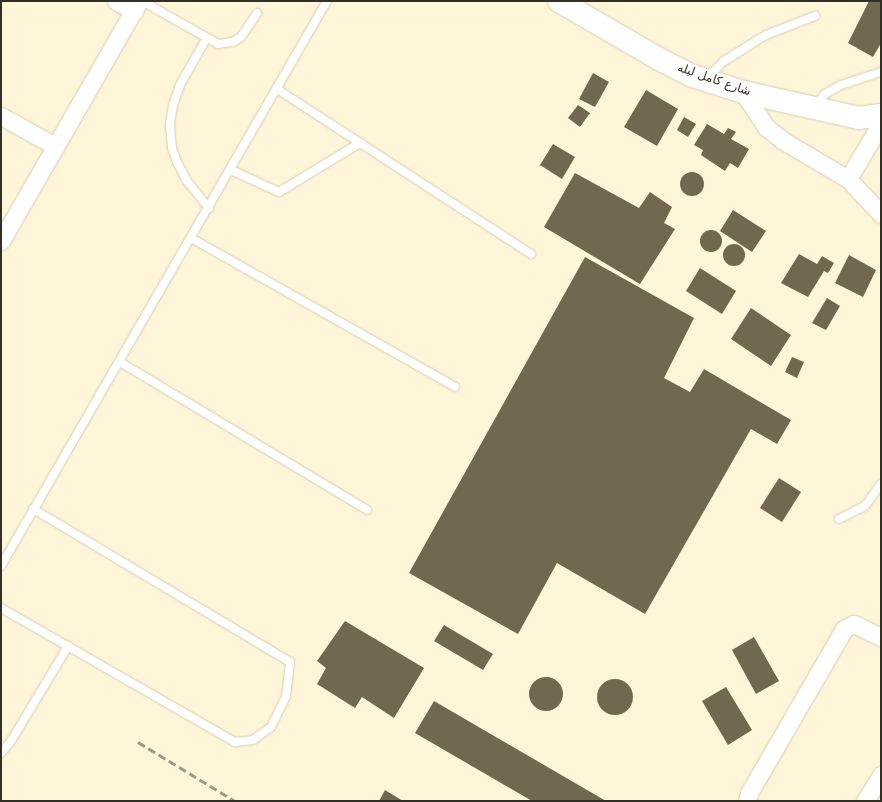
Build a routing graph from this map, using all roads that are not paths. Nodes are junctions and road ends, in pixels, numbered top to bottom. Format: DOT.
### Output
graph roads {
  1 [pos="116,1"];
  2 [pos="327,1"];
  3 [pos="559,1"];
  4 [pos="139,4"];
  5 [pos="257,13"];
  6 [pos="815,16"];
  7 [pos="206,39"];
  8 [pos="881,72"];
  9 [pos="704,80"];
  10 [pos="277,89"];
  11 [pos="743,92"];
  12 [pos="813,108"];
  13 [pos="1,116"];
  14 [pos="880,124"];
  15 [pos="360,143"];
  16 [pos="55,146"];
  17 [pos="231,170"];
  18 [pos="848,179"];
  19 [pos="209,208"];
  20 [pos="881,214"];
  21 [pos="192,238"];
  22 [pos="1,241"];
  23 [pos="531,254"];
  24 [pos="120,362"];
  25 [pos="455,387"];
  26 [pos="881,484"];
  27 [pos="33,509"];
  28 [pos="367,510"];
  29 [pos="839,520"];
  30 [pos="1,566"];
  31 [pos="1,608"];
  32 [pos="881,637"];
  33 [pos="68,646"];
  34 [pos="1,753"];
  35 [pos="881,775"];
  36 [pos="747,801"];
  37 [pos="865,801"];
  1 -- 4 [label="street"];
  2 -- 10 [label="lane"];
  3 -- 9 [label="street, شارع كامل ليله"];
  4 -- 7 [label="lane"];
  4 -- 16 [label="street"];
  5 -- 7 [label="lane"];
  6 -- 9 [label="lane"];
  7 -- 19 [label="lane"];
  8 -- 12 [label="lane"];
  9 -- 11 [label="street, شارع كامل ليله"];
  10 -- 15 [label="lane"];
  10 -- 17 [label="lane"];
  11 -- 12 [label="street, شارع كامل ليله"];
  11 -- 18 [label="street"];
  12 -- 14 [label="street, شارع كامل ليله"];
  13 -- 16 [label="street"];
  14 -- 18 [label="street"];
  15 -- 17 [label="lane"];
  15 -- 23 [label="lane"];
  16 -- 22 [label="street"];
  17 -- 19 [label="lane"];
  18 -- 20 [label="street"];
  19 -- 21 [label="lane"];
  21 -- 24 [label="lane"];
  21 -- 25 [label="lane"];
  24 -- 27 [label="lane"];
  24 -- 28 [label="lane"];
  26 -- 29 [label="lane"];
  27 -- 30 [label="lane"];
  27 -- 33 [label="lane"];
  31 -- 33 [label="lane"];
  32 -- 36 [label="street"];
  33 -- 34 [label="lane"];
  35 -- 37 [label="street"];
}
